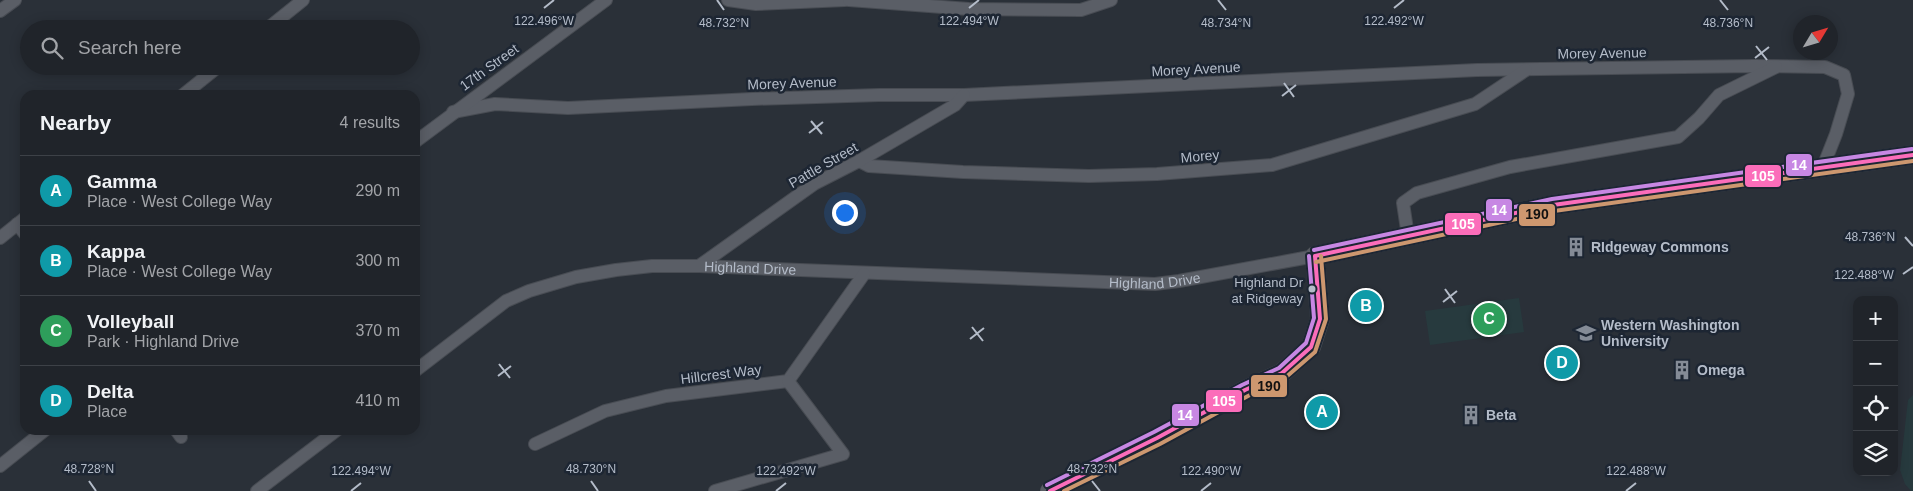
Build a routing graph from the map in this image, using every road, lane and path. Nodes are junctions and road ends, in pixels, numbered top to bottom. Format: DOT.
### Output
graph roads {
  1 [pos="15,0"];
  2 [pos="303,0"];
  3 [pos="606,0"];
  4 [pos="728,0"];
  5 [pos="845,0"];
  6 [pos="849,0"];
  7 [pos="1111,0"];
  8 [pos="0,11"];
  9 [pos="278,20"];
  10 [pos="1777,66"];
  11 [pos="1526,70"];
  12 [pos="209,75"];
  13 [pos="189,90"];
  14 [pos="964,94"];
  15 [pos="453,112"];
  16 [pos="420,138"];
  17 [pos="1913,155"];
  18 [pos="859,161"];
  19 [pos="1823,168"];
  20 [pos="20,227"];
  21 [pos="1408,236"];
  22 [pos="0,238"];
  23 [pos="1315,256"];
  24 [pos="699,266"];
  25 [pos="864,274"];
  26 [pos="420,367"];
  27 [pos="788,381"];
  28 [pos="39,435"];
  29 [pos="331,435"];
  30 [pos="535,444"];
  31 [pos="0,466"];
  32 [pos="258,491"];
  33 [pos="715,491"];
  34 [pos="1050,491"];
  1 -- 8 [label="street"];
  2 -- 9 [label="street"];
  3 -- 15 [label="street, 17th Street"];
  4 -- 5 [label="street"];
  6 -- 7 [label="street"];
  10 -- 11 [label="street, Morey Avenue"];
  10 -- 19 [label="street, Morey Avenue"];
  10 -- 21 [label="street"];
  11 -- 14 [label="street, Morey Avenue"];
  11 -- 18 [label="street, Morey"];
  12 -- 13 [label="street"];
  14 -- 15 [label="street, Morey Avenue"];
  14 -- 18 [label="street, Pattle Street"];
  15 -- 16 [label="street, 17th Street"];
  17 -- 19 [label="street, Highland Drive"];
  18 -- 24 [label="street, Pattle Street"];
  19 -- 21 [label="street, Highland Drive"];
  20 -- 22 [label="street"];
  21 -- 23 [label="street, Highland Drive"];
  23 -- 25 [label="street, Highland Drive"];
  23 -- 34 [label="street"];
  24 -- 25 [label="street, Highland Drive"];
  24 -- 26 [label="street, Highland Drive"];
  25 -- 27 [label="street"];
  27 -- 30 [label="street, Hillcrest Way"];
  27 -- 33 [label="street"];
  28 -- 31 [label="street"];
  29 -- 32 [label="street"];
}
